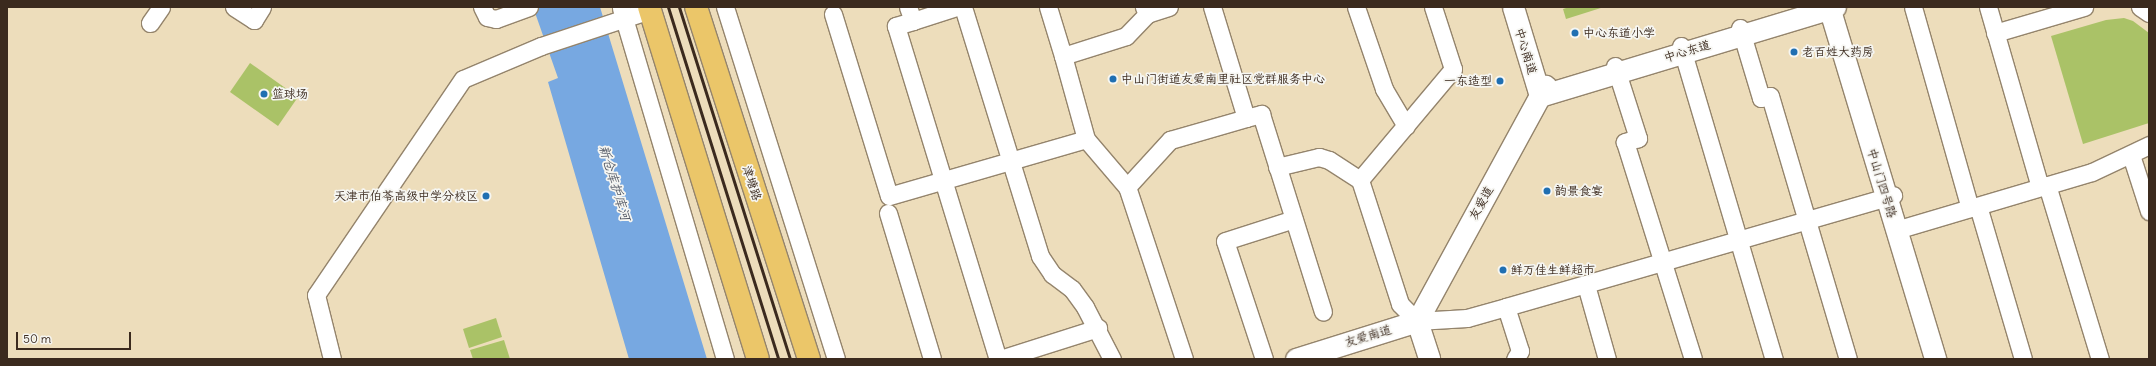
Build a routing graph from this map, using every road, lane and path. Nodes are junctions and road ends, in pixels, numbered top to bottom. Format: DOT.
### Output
graph roads {
  1 [pos="161,7"];
  2 [pos="234,7"];
  3 [pos="262,7"];
  4 [pos="482,7"];
  5 [pos="529,7"];
  6 [pos="696,7"];
  7 [pos="725,7"];
  8 [pos="956,7"];
  9 [pos="963,7"];
  10 [pos="1048,7"];
  11 [pos="1169,7"];
  12 [pos="1212,7"];
  13 [pos="1356,7"];
  14 [pos="1433,7"];
  15 [pos="1513,7"];
  16 [pos="1521,7"];
  17 [pos="1808,7"];
  18 [pos="1832,7"];
  19 [pos="1913,7"];
  20 [pos="1988,7"];
  21 [pos="2084,7"];
  22 [pos="2140,7"];
  23 [pos="649,9"];
  24 [pos="1145,10"];
  25 [pos="2149,12"];
  26 [pos="622,13"];
  27 [pos="833,14"];
  28 [pos="911,14"];
  29 [pos="150,23"];
  30 [pos="1741,31"];
  31 [pos="1996,33"];
  32 [pos="1682,49"];
  33 [pos="1063,56"];
  34 [pos="1616,69"];
  35 [pos="1542,91"];
  36 [pos="1246,118"];
  37 [pos="1406,126"];
  38 [pos="1086,139"];
  39 [pos="2149,145"];
  40 [pos="2132,155"];
  41 [pos="1010,161"];
  42 [pos="1277,167"];
  43 [pos="1360,180"];
  44 [pos="942,181"];
  45 [pos="2044,186"];
  46 [pos="1127,187"];
  47 [pos="1889,195"];
  48 [pos="1974,207"];
  49 [pos="2149,211"];
  50 [pos="888,213"];
  51 [pos="1294,219"];
  52 [pos="1806,219"];
  53 [pos="1900,229"];
  54 [pos="1737,238"];
  55 [pos="1662,261"];
  56 [pos="1586,285"];
  57 [pos="1506,308"];
  58 [pos="1323,312"];
  59 [pos="1417,321"];
  60 [pos="1098,328"];
  61 [pos="332,359"];
  62 [pos="725,359"];
  63 [pos="758,359"];
  64 [pos="809,359"];
  65 [pos="836,359"];
  66 [pos="932,359"];
  67 [pos="999,359"];
  68 [pos="1112,359"];
  69 [pos="1184,359"];
  70 [pos="1264,359"];
  71 [pos="1296,359"];
  72 [pos="1429,359"];
  73 [pos="1515,359"];
  74 [pos="1608,359"];
  75 [pos="1693,359"];
  76 [pos="1774,359"];
  77 [pos="1848,359"];
  78 [pos="1934,359"];
  79 [pos="1942,359"];
  80 [pos="2023,359"];
  81 [pos="2100,359"];
  1 -- 29 [label="street"];
  2 -- 3 [label="street"];
  4 -- 5 [label="street"];
  6 -- 64 [label="main road, 津塘路"];
  7 -- 65 [label="street"];
  8 -- 28 [label="street"];
  9 -- 41 [label="street"];
  10 -- 33 [label="street"];
  11 -- 24 [label="street"];
  12 -- 36 [label="street"];
  13 -- 37 [label="street"];
  14 -- 37 [label="street"];
  15 -- 35 [label="street, 中心南道"];
  16 -- 35 [label="street, 中心南道"];
  17 -- 30 [label="street, 中心东道"];
  18 -- 30 [label="street, 中心东道"];
  18 -- 47 [label="street, 中山门四号路"];
  19 -- 48 [label="street"];
  20 -- 31 [label="street"];
  21 -- 31 [label="street"];
  22 -- 25 [label="street"];
  23 -- 26 [label="street"];
  23 -- 63 [label="main road"];
  24 -- 33 [label="street"];
  26 -- 61 [label="street"];
  26 -- 62 [label="street"];
  27 -- 44 [label="street"];
  28 -- 44 [label="street"];
  30 -- 32 [label="street, 中心东道"];
  30 -- 52 [label="street"];
  31 -- 45 [label="street"];
  32 -- 34 [label="street, 中心东道"];
  32 -- 54 [label="street"];
  33 -- 38 [label="street"];
  34 -- 35 [label="street, 中心东道"];
  34 -- 55 [label="street"];
  35 -- 59 [label="street, 友爱道"];
  36 -- 42 [label="street"];
  36 -- 46 [label="street"];
  37 -- 43 [label="street"];
  38 -- 41 [label="street"];
  38 -- 46 [label="street"];
  39 -- 40 [label="street"];
  40 -- 45 [label="street"];
  40 -- 49 [label="street"];
  41 -- 44 [label="street"];
  41 -- 60 [label="street"];
  42 -- 43 [label="street"];
  42 -- 51 [label="street"];
  43 -- 59 [label="street"];
  44 -- 67 [label="street"];
  45 -- 48 [label="street"];
  45 -- 81 [label="street"];
  46 -- 69 [label="street"];
  47 -- 52 [label="street"];
  47 -- 53 [label="street, 中山门四号路"];
  48 -- 53 [label="street"];
  48 -- 80 [label="street"];
  50 -- 66 [label="street"];
  51 -- 58 [label="street"];
  51 -- 70 [label="street"];
  52 -- 54 [label="street"];
  52 -- 77 [label="street"];
  53 -- 78 [label="street, 中山门四号路"];
  53 -- 79 [label="street, 中山门四号路"];
  54 -- 55 [label="street"];
  54 -- 76 [label="street"];
  55 -- 56 [label="street"];
  55 -- 75 [label="street"];
  56 -- 57 [label="street"];
  56 -- 74 [label="street"];
  57 -- 59 [label="street"];
  57 -- 73 [label="street"];
  59 -- 71 [label="street, 友爱南道"];
  59 -- 72 [label="street"];
  60 -- 67 [label="street"];
  60 -- 68 [label="street"];
}
